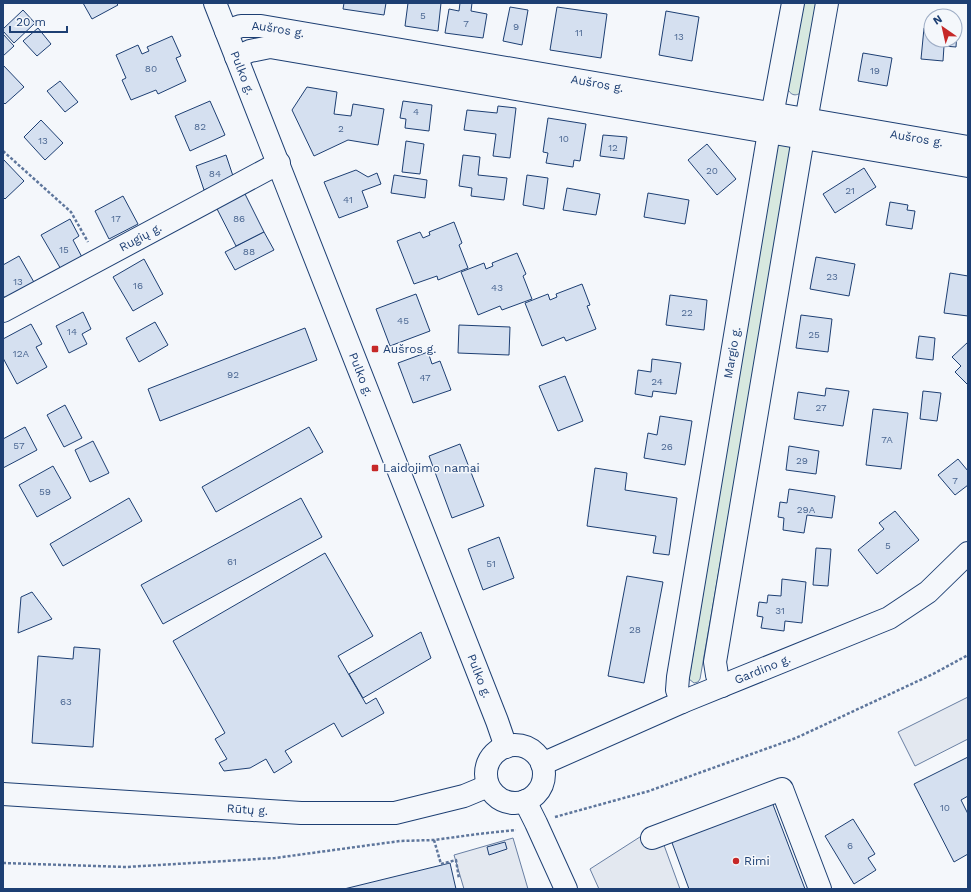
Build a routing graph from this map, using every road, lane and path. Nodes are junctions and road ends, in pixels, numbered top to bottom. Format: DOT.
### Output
graph roads {
  1 [pos="215,3"];
  2 [pos="793,3"];
  3 [pos="827,3"];
  4 [pos="226,31"];
  5 [pos="236,57"];
  6 [pos="770,123"];
  7 [pos="805,129"];
  8 [pos="968,147"];
  9 [pos="3,151"];
  10 [pos="279,163"];
  11 [pos="968,166"];
  12 [pos="98,260"];
  13 [pos="3,311"];
  14 [pos="967,558"];
  15 [pos="722,686"];
  16 [pos="682,702"];
  17 [pos="506,747"];
  18 [pos="542,764"];
  19 [pos="488,786"];
  20 [pos="3,794"];
  21 [pos="525,801"];
  22 [pos="652,838"];
  23 [pos="434,840"];
  24 [pos="459,879"];
  25 [pos="566,889"];
  26 [pos="820,889"];
  1 -- 4 [label="street, Pulko g."];
  2 -- 6 [label="street, Margio g."];
  3 -- 7 [label="street"];
  4 -- 5 [label="street, Pulko g."];
  4 -- 6 [label="street, Aušros g."];
  5 -- 6 [label="street, Aušros g."];
  5 -- 10 [label="street, Pulko g."];
  6 -- 7 [label="street, Aušros g."];
  6 -- 16 [label="street, Margio g."];
  7 -- 8 [label="street, Aušros g."];
  7 -- 11 [label="street, Aušros g."];
  7 -- 15 [label="street"];
  9 -- 12 [label="path"];
  10 -- 12 [label="street, Rugių g."];
  10 -- 17 [label="street, Pulko g."];
  12 -- 13 [label="street, Rugių g."];
  14 -- 15 [label="street, Gardino g."];
  15 -- 16 [label="street, Gardino g."];
  16 -- 18 [label="street, Gardino g."];
  17 -- 18 [label="street"];
  17 -- 19 [label="street"];
  18 -- 21 [label="street"];
  19 -- 20 [label="street, Rūtų g."];
  19 -- 21 [label="street"];
  21 -- 25 [label="street"];
  22 -- 26 [label="street"];
  23 -- 24 [label="path"];
}
